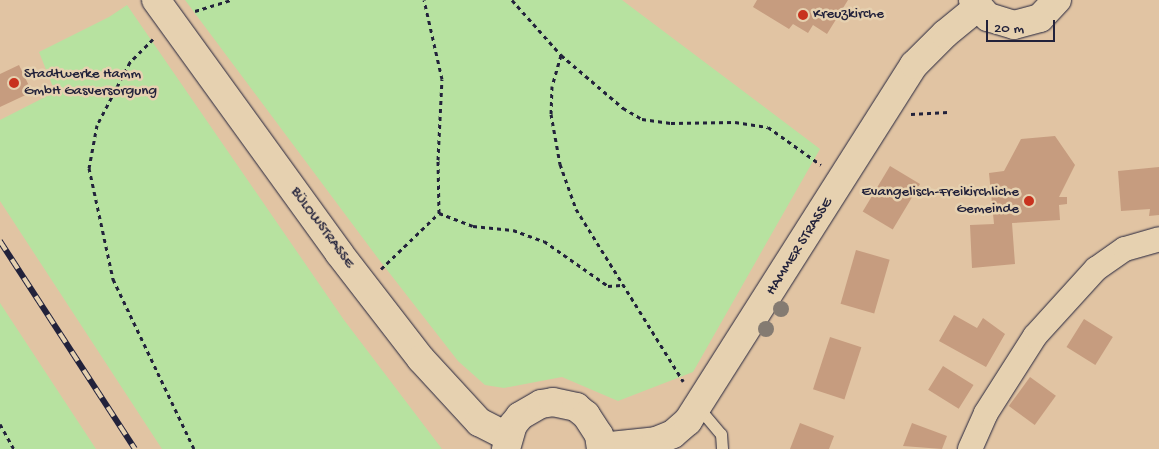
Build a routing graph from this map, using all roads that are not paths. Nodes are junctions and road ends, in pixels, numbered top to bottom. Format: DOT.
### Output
graph roads {
  1 [pos="1057,0"];
  2 [pos="976,4"];
  3 [pos="164,11"];
  4 [pos="1159,239"];
  5 [pos="698,407"];
  6 [pos="507,443"];
  7 [pos="601,448"];
  8 [pos="722,449"];
  9 [pos="970,449"];
  1 -- 2 [label="main road"];
  2 -- 5 [label="main road, HAMMER STRASSE"];
  3 -- 6 [label="main road, BÜLOWSTRASSE"];
  4 -- 9 [label="street"];
  5 -- 7 [label="main road, HAMMER STRASSE"];
  5 -- 8 [label="lane"];
  6 -- 7 [label="main road"];
}
